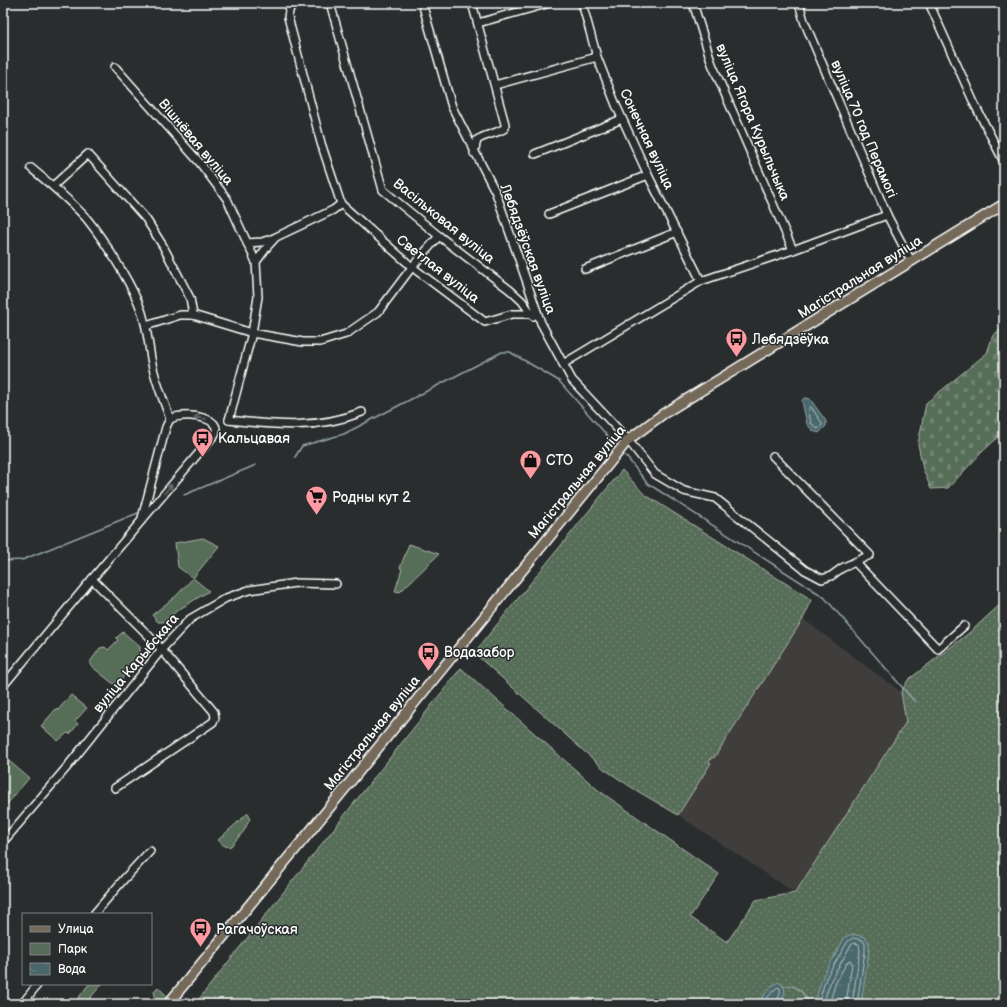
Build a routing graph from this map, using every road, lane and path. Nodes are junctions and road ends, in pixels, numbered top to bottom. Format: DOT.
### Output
graph roads {
  1 [pos="296,3"];
  2 [pos="330,3"];
  3 [pos="422,3"];
  4 [pos="472,3"];
  5 [pos="550,3"];
  6 [pos="582,3"];
  7 [pos="693,3"];
  8 [pos="799,3"];
  9 [pos="929,3"];
  10 [pos="478,22"];
  11 [pos="597,56"];
  12 [pos="115,67"];
  13 [pos="495,85"];
  14 [pos="622,119"];
  15 [pos="474,153"];
  16 [pos="535,154"];
  17 [pos="1004,162"];
  18 [pos="31,168"];
  19 [pos="648,175"];
  20 [pos="53,186"];
  21 [pos="340,204"];
  22 [pos="1004,204"];
  23 [pos="549,214"];
  24 [pos="887,215"];
  25 [pos="677,232"];
  26 [pos="439,236"];
  27 [pos="276,237"];
  28 [pos="247,243"];
  29 [pos="793,250"];
  30 [pos="911,261"];
  31 [pos="256,262"];
  32 [pos="412,267"];
  33 [pos="585,268"];
  34 [pos="701,280"];
  35 [pos="531,296"];
  36 [pos="522,301"];
  37 [pos="531,314"];
  38 [pos="194,315"];
  39 [pos="541,323"];
  40 [pos="146,326"];
  41 [pos="252,333"];
  42 [pos="563,364"];
  43 [pos="362,412"];
  44 [pos="170,419"];
  45 [pos="229,420"];
  46 [pos="217,430"];
  47 [pos="628,440"];
  48 [pos="773,456"];
  49 [pos="142,518"];
  50 [pos="855,562"];
  51 [pos="92,579"];
  52 [pos="336,584"];
  53 [pos="964,626"];
  54 [pos="162,649"];
  55 [pos="3,686"];
  56 [pos="115,788"];
  57 [pos="3,842"];
  58 [pos="150,851"];
  59 [pos="95,913"];
  60 [pos="37,985"];
  61 [pos="22,1004"];
  62 [pos="168,1004"];
  1 -- 21 [label="street"];
  2 -- 26 [label="street, Васільковая вуліца"];
  3 -- 15 [label="street, Лебядзёўская вуліца"];
  4 -- 10 [label="street"];
  5 -- 10 [label="street"];
  6 -- 11 [label="street, Сонечная вуліца"];
  7 -- 29 [label="street, вуліца Ягора Курыльчыка"];
  8 -- 24 [label="street, вуліца 70 год Перамогі"];
  9 -- 17 [label="street"];
  10 -- 13 [label="street"];
  11 -- 13 [label="street"];
  11 -- 14 [label="street, Сонечная вуліца"];
  12 -- 28 [label="street, Вішнёвая вуліца"];
  13 -- 15 [label="street"];
  14 -- 16 [label="street"];
  14 -- 19 [label="street, Сонечная вуліца"];
  15 -- 35 [label="street, Лебядзёўская вуліца"];
  18 -- 20 [label="street"];
  19 -- 23 [label="street"];
  19 -- 25 [label="street, Сонечная вуліца"];
  20 -- 38 [label="street"];
  20 -- 40 [label="street"];
  21 -- 27 [label="street"];
  21 -- 32 [label="street, Светлая вуліца"];
  22 -- 30 [label="main road, Магістральная вуліца"];
  24 -- 29 [label="street"];
  24 -- 30 [label="street, вуліца 70 год Перамогі"];
  25 -- 33 [label="street"];
  25 -- 34 [label="street, Сонечная вуліца"];
  26 -- 32 [label="street"];
  26 -- 36 [label="street, Васільковая вуліца"];
  27 -- 28 [label="street"];
  27 -- 31 [label="street"];
  28 -- 31 [label="street, Вішнёвая вуліца"];
  29 -- 34 [label="street"];
  30 -- 47 [label="main road, Магістральная вуліца"];
  31 -- 41 [label="street, Вішнёвая вуліца"];
  32 -- 37 [label="street, Светлая вуліца"];
  32 -- 41 [label="street"];
  34 -- 42 [label="street"];
  35 -- 36 [label="street"];
  35 -- 39 [label="street, Лебядзёўская вуліца"];
  36 -- 37 [label="street, Васільковая вуліца"];
  37 -- 39 [label="street, Васільковая вуліца"];
  38 -- 40 [label="street"];
  38 -- 41 [label="street"];
  39 -- 42 [label="street, Лебядзёўская вуліца"];
  40 -- 44 [label="street"];
  41 -- 45 [label="street, Вішнёвая вуліца"];
  42 -- 47 [label="street, Лебядзёўская вуліца"];
  43 -- 45 [label="street"];
  46 -- 44 [label="street, one-way"];
  44 -- 49 [label="street"];
  45 -- 46 [label="street"];
  49 -- 46 [label="street, one-way"];
  47 -- 50 [label="street, Лебядзёўская вуліца"];
  47 -- 62 [label="main road, Магістральная вуліца"];
  48 -- 50 [label="street"];
  49 -- 51 [label="street"];
  50 -- 53 [label="street"];
  51 -- 54 [label="street"];
  51 -- 55 [label="street"];
  52 -- 54 [label="street, вуліца Карыбскага"];
  54 -- 56 [label="street"];
  54 -- 57 [label="street, вуліца Карыбскага"];
  58 -- 59 [label="street"];
  60 -- 61 [label="street"];
}
